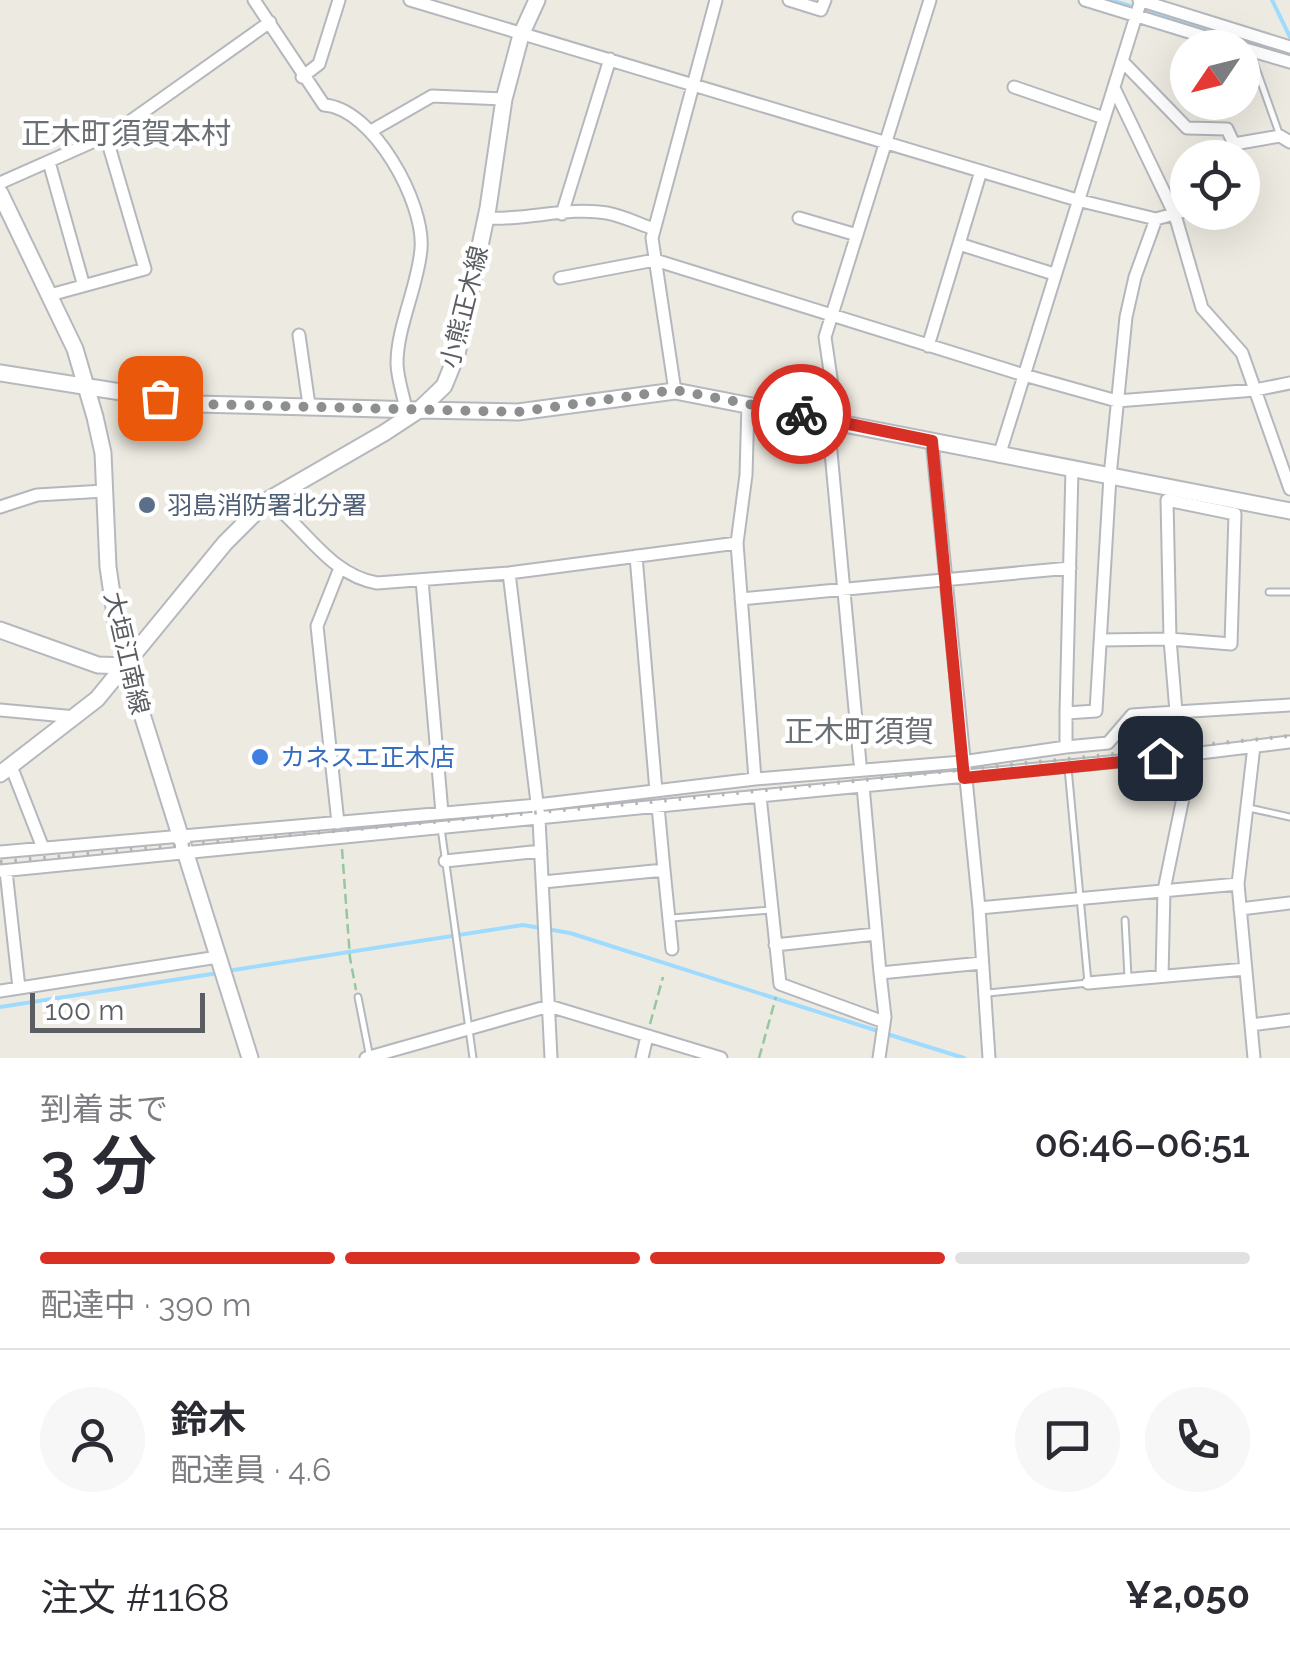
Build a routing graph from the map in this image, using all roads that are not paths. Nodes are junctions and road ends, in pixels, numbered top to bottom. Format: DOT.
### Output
graph roads {
  1 [pos="254,0"];
  2 [pos="339,0"];
  3 [pos="410,0"];
  4 [pos="537,0"];
  5 [pos="716,0"];
  6 [pos="789,0"];
  7 [pos="930,0"];
  8 [pos="1085,0"];
  9 [pos="1140,0"];
  10 [pos="830,1"];
  11 [pos="1136,15"];
  12 [pos="270,22"];
  13 [pos="1185,30"];
  14 [pos="520,35"];
  15 [pos="1290,47"];
  16 [pos="1260,53"];
  17 [pos="610,60"];
  18 [pos="1123,62"];
  19 [pos="1290,62"];
  20 [pos="302,77"];
  21 [pos="692,82"];
  22 [pos="1260,84"];
  23 [pos="1014,87"];
  24 [pos="1114,88"];
  25 [pos="504,98"];
  26 [pos="1104,118"];
  27 [pos="371,131"];
  28 [pos="106,136"];
  29 [pos="1285,139"];
  30 [pos="1231,140"];
  31 [pos="887,142"];
  32 [pos="1260,145"];
  33 [pos="49,162"];
  34 [pos="981,171"];
  35 [pos="0,183"];
  36 [pos="1170,192"];
  37 [pos="0,193"];
  38 [pos="1077,200"];
  39 [pos="562,214"];
  40 [pos="1170,216"];
  41 [pos="486,218"];
  42 [pos="800,218"];
  43 [pos="1156,219"];
  44 [pos="654,230"];
  45 [pos="1185,230"];
  46 [pos="857,236"];
  47 [pos="959,244"];
  48 [pos="656,260"];
  49 [pos="1054,274"];
  50 [pos="560,278"];
  51 [pos="83,283"];
  52 [pos="50,295"];
  53 [pos="831,314"];
  54 [pos="299,334"];
  55 [pos="928,346"];
  56 [pos="0,373"];
  57 [pos="1024,375"];
  58 [pos="1290,383"];
  59 [pos="84,386"];
  60 [pos="675,390"];
  61 [pos="1255,390"];
  62 [pos="1117,401"];
  63 [pos="748,404"];
  64 [pos="309,405"];
  65 [pos="412,409"];
  66 [pos="828,420"];
  67 [pos="932,441"];
  68 [pos="999,456"];
  69 [pos="1072,469"];
  70 [pos="1110,476"];
  71 [pos="1290,490"];
  72 [pos="104,491"];
  73 [pos="268,500"];
  74 [pos="0,507"];
  75 [pos="1290,511"];
  76 [pos="736,542"];
  77 [pos="636,556"];
  78 [pos="340,568"];
  79 [pos="1070,568"];
  80 [pos="508,574"];
  81 [pos="422,580"];
  82 [pos="945,581"];
  83 [pos="844,591"];
  84 [pos="1269,592"];
  85 [pos="1290,592"];
  86 [pos="741,599"];
  87 [pos="0,630"];
  88 [pos="1170,639"];
  89 [pos="1100,640"];
  90 [pos="126,666"];
  91 [pos="1290,705"];
  92 [pos="0,710"];
  93 [pos="1176,712"];
  94 [pos="1066,713"];
  95 [pos="76,717"];
  96 [pos="1289,742"];
  97 [pos="1254,746"];
  98 [pos="1066,747"];
  99 [pos="1192,754"];
  100 [pos="962,762"];
  101 [pos="860,763"];
  102 [pos="1068,768"];
  103 [pos="6,770"];
  104 [pos="964,778"];
  105 [pos="755,779"];
  106 [pos="863,786"];
  107 [pos="656,791"];
  108 [pos="760,796"];
  109 [pos="537,804"];
  110 [pos="658,806"];
  111 [pos="1246,808"];
  112 [pos="442,813"];
  113 [pos="1290,817"];
  114 [pos="539,819"];
  115 [pos="338,823"];
  116 [pos="441,828"];
  117 [pos="181,845"];
  118 [pos="44,848"];
  119 [pos="541,851"];
  120 [pos="0,852"];
  121 [pos="445,860"];
  122 [pos="664,870"];
  123 [pos="3,871"];
  124 [pos="544,882"];
  125 [pos="1238,884"];
  126 [pos="1164,890"];
  127 [pos="1080,897"];
  128 [pos="1290,904"];
  129 [pos="978,908"];
  130 [pos="1240,909"];
  131 [pos="772,910"];
  132 [pos="669,919"];
  133 [pos="1125,920"];
  134 [pos="876,934"];
  135 [pos="776,945"];
  136 [pos="672,949"];
  137 [pos="218,957"];
  138 [pos="982,964"];
  139 [pos="1246,968"];
  140 [pos="880,973"];
  141 [pos="1162,976"];
  142 [pos="1128,980"];
  143 [pos="1088,983"];
  144 [pos="19,988"];
  145 [pos="0,991"];
  146 [pos="984,993"];
  147 [pos="358,997"];
  148 [pos="549,1006"];
  149 [pos="1290,1020"];
  150 [pos="884,1022"];
  151 [pos="1251,1025"];
  152 [pos="468,1029"];
  153 [pos="647,1036"];
  154 [pos="250,1058"];
  155 [pos="369,1058"];
  156 [pos="473,1058"];
  157 [pos="552,1058"];
  158 [pos="642,1058"];
  159 [pos="721,1058"];
  160 [pos="879,1058"];
  161 [pos="989,1058"];
  162 [pos="1254,1058"];
  1 -- 12 [label="street"];
  2 -- 20 [label="street"];
  3 -- 14 [label="street"];
  4 -- 14 [label="street, 小熊正木線"];
  5 -- 21 [label="street"];
  6 -- 10 [label="street"];
  7 -- 31 [label="street"];
  8 -- 11 [label="street"];
  9 -- 11 [label="street"];
  9 -- 15 [label="street"];
  11 -- 13 [label="street"];
  11 -- 18 [label="street"];
  12 -- 20 [label="street"];
  12 -- 28 [label="street"];
  14 -- 17 [label="street"];
  14 -- 25 [label="street, 小熊正木線"];
  16 -- 19 [label="street"];
  17 -- 21 [label="street"];
  17 -- 39 [label="street"];
  18 -- 24 [label="street"];
  18 -- 30 [label="street"];
  20 -- 27 [label="street"];
  21 -- 31 [label="street"];
  21 -- 44 [label="street"];
  22 -- 29 [label="lane"];
  23 -- 26 [label="street"];
  24 -- 26 [label="street"];
  24 -- 36 [label="street"];
  25 -- 27 [label="street"];
  25 -- 41 [label="street, 小熊正木線"];
  26 -- 38 [label="street"];
  27 -- 65 [label="street"];
  28 -- 33 [label="street"];
  28 -- 51 [label="street"];
  29 -- 32 [label="street"];
  31 -- 34 [label="street"];
  31 -- 46 [label="street"];
  33 -- 35 [label="street"];
  33 -- 51 [label="street"];
  34 -- 38 [label="street"];
  34 -- 47 [label="street"];
  37 -- 52 [label="street, 大垣江南線"];
  38 -- 43 [label="street"];
  38 -- 49 [label="street"];
  39 -- 41 [label="street"];
  39 -- 44 [label="street"];
  40 -- 43 [label="street"];
  41 -- 65 [label="street, 小熊正木線"];
  42 -- 46 [label="street"];
  43 -- 62 [label="street"];
  44 -- 48 [label="street"];
  45 -- 61 [label="street"];
  46 -- 53 [label="street"];
  47 -- 49 [label="street"];
  47 -- 55 [label="street"];
  48 -- 50 [label="street"];
  48 -- 53 [label="street"];
  48 -- 60 [label="street"];
  49 -- 57 [label="street"];
  51 -- 52 [label="street"];
  52 -- 59 [label="street, 大垣江南線"];
  53 -- 55 [label="street"];
  53 -- 66 [label="street"];
  54 -- 64 [label="street"];
  55 -- 57 [label="street"];
  56 -- 59 [label="street"];
  57 -- 62 [label="street"];
  57 -- 68 [label="street"];
  58 -- 61 [label="street"];
  59 -- 64 [label="street"];
  59 -- 72 [label="street, 大垣江南線"];
  60 -- 63 [label="street"];
  60 -- 65 [label="street"];
  61 -- 62 [label="street"];
  61 -- 71 [label="street"];
  62 -- 70 [label="street"];
  63 -- 66 [label="street"];
  63 -- 76 [label="street"];
  64 -- 65 [label="street"];
  65 -- 73 [label="street, 小熊正木線"];
  66 -- 67 [label="street"];
  66 -- 83 [label="street"];
  67 -- 68 [label="street"];
  67 -- 82 [label="street"];
  68 -- 69 [label="street"];
  69 -- 70 [label="street"];
  69 -- 79 [label="street"];
  70 -- 75 [label="street"];
  70 -- 89 [label="street"];
  72 -- 74 [label="street"];
  72 -- 90 [label="street, 大垣江南線"];
  73 -- 78 [label="street"];
  73 -- 90 [label="street, 小熊正木線"];
  76 -- 77 [label="street"];
  76 -- 86 [label="street"];
  77 -- 80 [label="street"];
  77 -- 107 [label="street"];
  78 -- 81 [label="street"];
  78 -- 115 [label="street"];
  79 -- 82 [label="street"];
  79 -- 94 [label="street"];
  80 -- 81 [label="street"];
  80 -- 109 [label="street"];
  81 -- 112 [label="street"];
  82 -- 83 [label="street"];
  82 -- 100 [label="street"];
  83 -- 86 [label="street"];
  83 -- 101 [label="street"];
  84 -- 85 [label="lane"];
  86 -- 105 [label="street"];
  87 -- 90 [label="street"];
  88 -- 88 [label="street"];
  88 -- 89 [label="street"];
  88 -- 93 [label="street"];
  89 -- 94 [label="street"];
  90 -- 95 [label="street, 小熊正木線"];
  90 -- 117 [label="street, 大垣江南線"];
  91 -- 93 [label="street"];
  92 -- 95 [label="street"];
  93 -- 98 [label="street"];
  94 -- 98 [label="street"];
  95 -- 103 [label="street, 小熊正木線"];
  96 -- 97 [label="street"];
  97 -- 99 [label="street"];
  97 -- 111 [label="street"];
  98 -- 100 [label="street"];
  99 -- 102 [label="street"];
  99 -- 126 [label="street"];
  100 -- 104 [label="street"];
  100 -- 105 [label="street"];
  102 -- 104 [label="street"];
  102 -- 127 [label="lane"];
  103 -- 118 [label="street"];
  104 -- 106 [label="street"];
  104 -- 129 [label="street"];
  105 -- 107 [label="street"];
  106 -- 108 [label="street"];
  106 -- 134 [label="street"];
  107 -- 109 [label="street"];
  108 -- 110 [label="street"];
  108 -- 131 [label="street"];
  109 -- 112 [label="street"];
  109 -- 114 [label="street"];
  110 -- 114 [label="street"];
  110 -- 122 [label="street"];
  111 -- 113 [label="lane"];
  111 -- 125 [label="street"];
  112 -- 115 [label="street"];
  114 -- 116 [label="street"];
  114 -- 119 [label="street"];
  115 -- 117 [label="street"];
  116 -- 117 [label="street"];
  116 -- 121 [label="lane"];
  117 -- 118 [label="street"];
  117 -- 123 [label="street"];
  117 -- 137 [label="street, 大垣江南線"];
  118 -- 120 [label="street"];
  119 -- 121 [label="street"];
  119 -- 124 [label="street"];
  121 -- 152 [label="lane"];
  122 -- 124 [label="street"];
  122 -- 132 [label="street"];
  123 -- 144 [label="street"];
  124 -- 148 [label="street"];
  125 -- 126 [label="street"];
  125 -- 130 [label="street"];
  126 -- 127 [label="street"];
  126 -- 141 [label="street"];
  127 -- 129 [label="street"];
  127 -- 143 [label="lane"];
  128 -- 130 [label="street"];
  129 -- 138 [label="street"];
  130 -- 139 [label="street"];
  131 -- 132 [label="lane"];
  131 -- 135 [label="street"];
  132 -- 136 [label="street"];
  133 -- 142 [label="lane"];
  134 -- 135 [label="street"];
  134 -- 140 [label="street"];
  135 -- 150 [label="street"];
  137 -- 144 [label="street"];
  137 -- 154 [label="street, 大垣江南線"];
  138 -- 140 [label="street"];
  138 -- 146 [label="street"];
  139 -- 141 [label="street"];
  139 -- 151 [label="street"];
  140 -- 150 [label="street"];
  141 -- 142 [label="street"];
  142 -- 143 [label="street"];
  143 -- 146 [label="lane"];
  144 -- 145 [label="street"];
  146 -- 161 [label="street"];
  147 -- 155 [label="lane"];
  148 -- 152 [label="street"];
  148 -- 153 [label="street"];
  148 -- 157 [label="street"];
  149 -- 151 [label="street"];
  150 -- 160 [label="street"];
  151 -- 162 [label="street"];
  152 -- 155 [label="street"];
  152 -- 156 [label="lane"];
  153 -- 158 [label="street"];
  153 -- 159 [label="street"];
}
